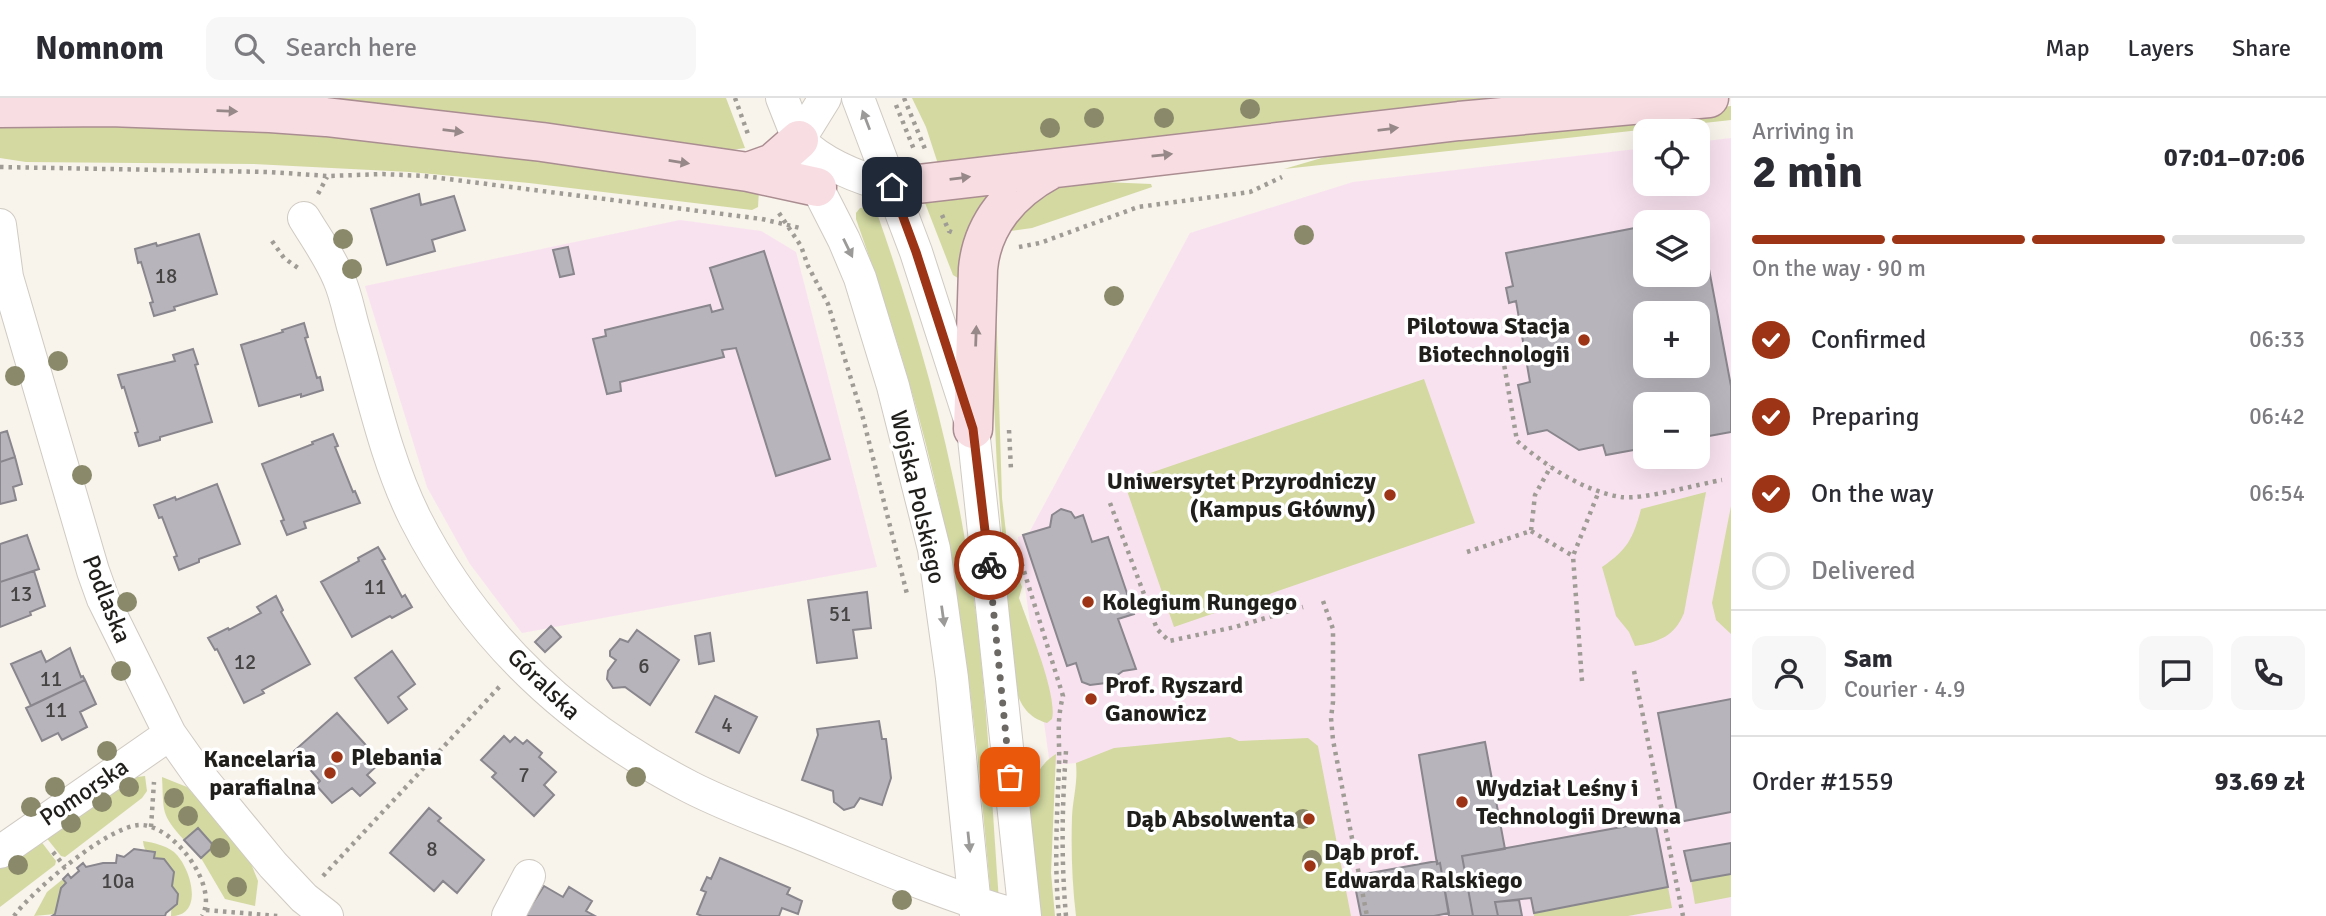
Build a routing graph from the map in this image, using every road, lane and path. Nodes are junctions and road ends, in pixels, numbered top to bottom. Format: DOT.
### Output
graph roads {
  1 [pos="782,98"];
  2 [pos="825,98"];
  3 [pos="858,98"];
  4 [pos="1709,98"];
  5 [pos="0,108"];
  6 [pos="799,140"];
  7 [pos="1067,166"];
  8 [pos="0,167"];
  9 [pos="748,172"];
  10 [pos="1282,177"];
  11 [pos="817,187"];
  12 [pos="892,187"];
  13 [pos="776,205"];
  14 [pos="304,218"];
  15 [pos="785,224"];
  16 [pos="0,225"];
  17 [pos="800,228"];
  18 [pos="1040,243"];
  19 [pos="1474,356"];
  20 [pos="973,429"];
  21 [pos="1551,466"];
  22 [pos="1722,480"];
  23 [pos="1600,491"];
  24 [pos="1110,503"];
  25 [pos="1531,531"];
  26 [pos="1017,547"];
  27 [pos="1467,552"];
  28 [pos="1573,556"];
  29 [pos="909,601"];
  30 [pos="1323,601"];
  31 [pos="1303,607"];
  32 [pos="520,664"];
  33 [pos="1634,671"];
  34 [pos="1582,681"];
  35 [pos="161,741"];
  36 [pos="1066,751"];
  37 [pos="151,827"];
  38 [pos="51,849"];
  39 [pos="0,852"];
  40 [pos="65,867"];
  41 [pos="529,876"];
  42 [pos="206,910"];
  43 [pos="976,910"];
  44 [pos="299,911"];
  45 [pos="13,916"];
  46 [pos="202,916"];
  47 [pos="508,916"];
  48 [pos="1018,916"];
  49 [pos="1025,916"];
  50 [pos="1059,916"];
  51 [pos="1066,916"];
  52 [pos="1367,916"];
  53 [pos="1683,916"];
  1 -- 6 [label="street, Wojska Polskiego"];
  2 -- 6 [label="street"];
  12 -- 3 [label="street, one-way"];
  7 -- 4 [label="main road, one-way"];
  5 -- 9 [label="main road, one-way"];
  6 -- 9 [label="main road"];
  6 -- 11 [label="street, Wojska Polskiego"];
  6 -- 12 [label="street"];
  12 -- 7 [label="main road, one-way"];
  20 -- 7 [label="main road, one-way"];
  8 -- 15 [label="path"];
  9 -- 11 [label="main road"];
  10 -- 18 [label="path"];
  11 -- 12 [label="street"];
  11 -- 43 [label="street, Wojska Polskiego, one-way"];
  12 -- 20 [label="street"];
  13 -- 15 [label="path"];
  14 -- 32 [label="street, Góralska"];
  15 -- 17 [label="path"];
  15 -- 29 [label="path"];
  16 -- 35 [label="street, Podlaska"];
  19 -- 21 [label="path"];
  20 -- 49 [label="street"];
  21 -- 23 [label="path"];
  21 -- 25 [label="path"];
  22 -- 23 [label="path"];
  23 -- 28 [label="path"];
  24 -- 31 [label="path"];
  25 -- 27 [label="path"];
  25 -- 28 [label="path"];
  26 -- 50 [label="path"];
  28 -- 34 [label="path"];
  30 -- 52 [label="path"];
  32 -- 43 [label="street, Góralska"];
  32 -- 44 [label="path"];
  33 -- 53 [label="path"];
  35 -- 37 [label="path"];
  35 -- 39 [label="street, Pomorska"];
  35 -- 44 [label="street, Podlaska"];
  36 -- 51 [label="path"];
  37 -- 40 [label="path"];
  37 -- 42 [label="path"];
  38 -- 40 [label="path"];
  40 -- 45 [label="path"];
  41 -- 47 [label="street"];
  42 -- 44 [label="path"];
  42 -- 46 [label="path"];
  43 -- 48 [label="street, Góralska"];
}
